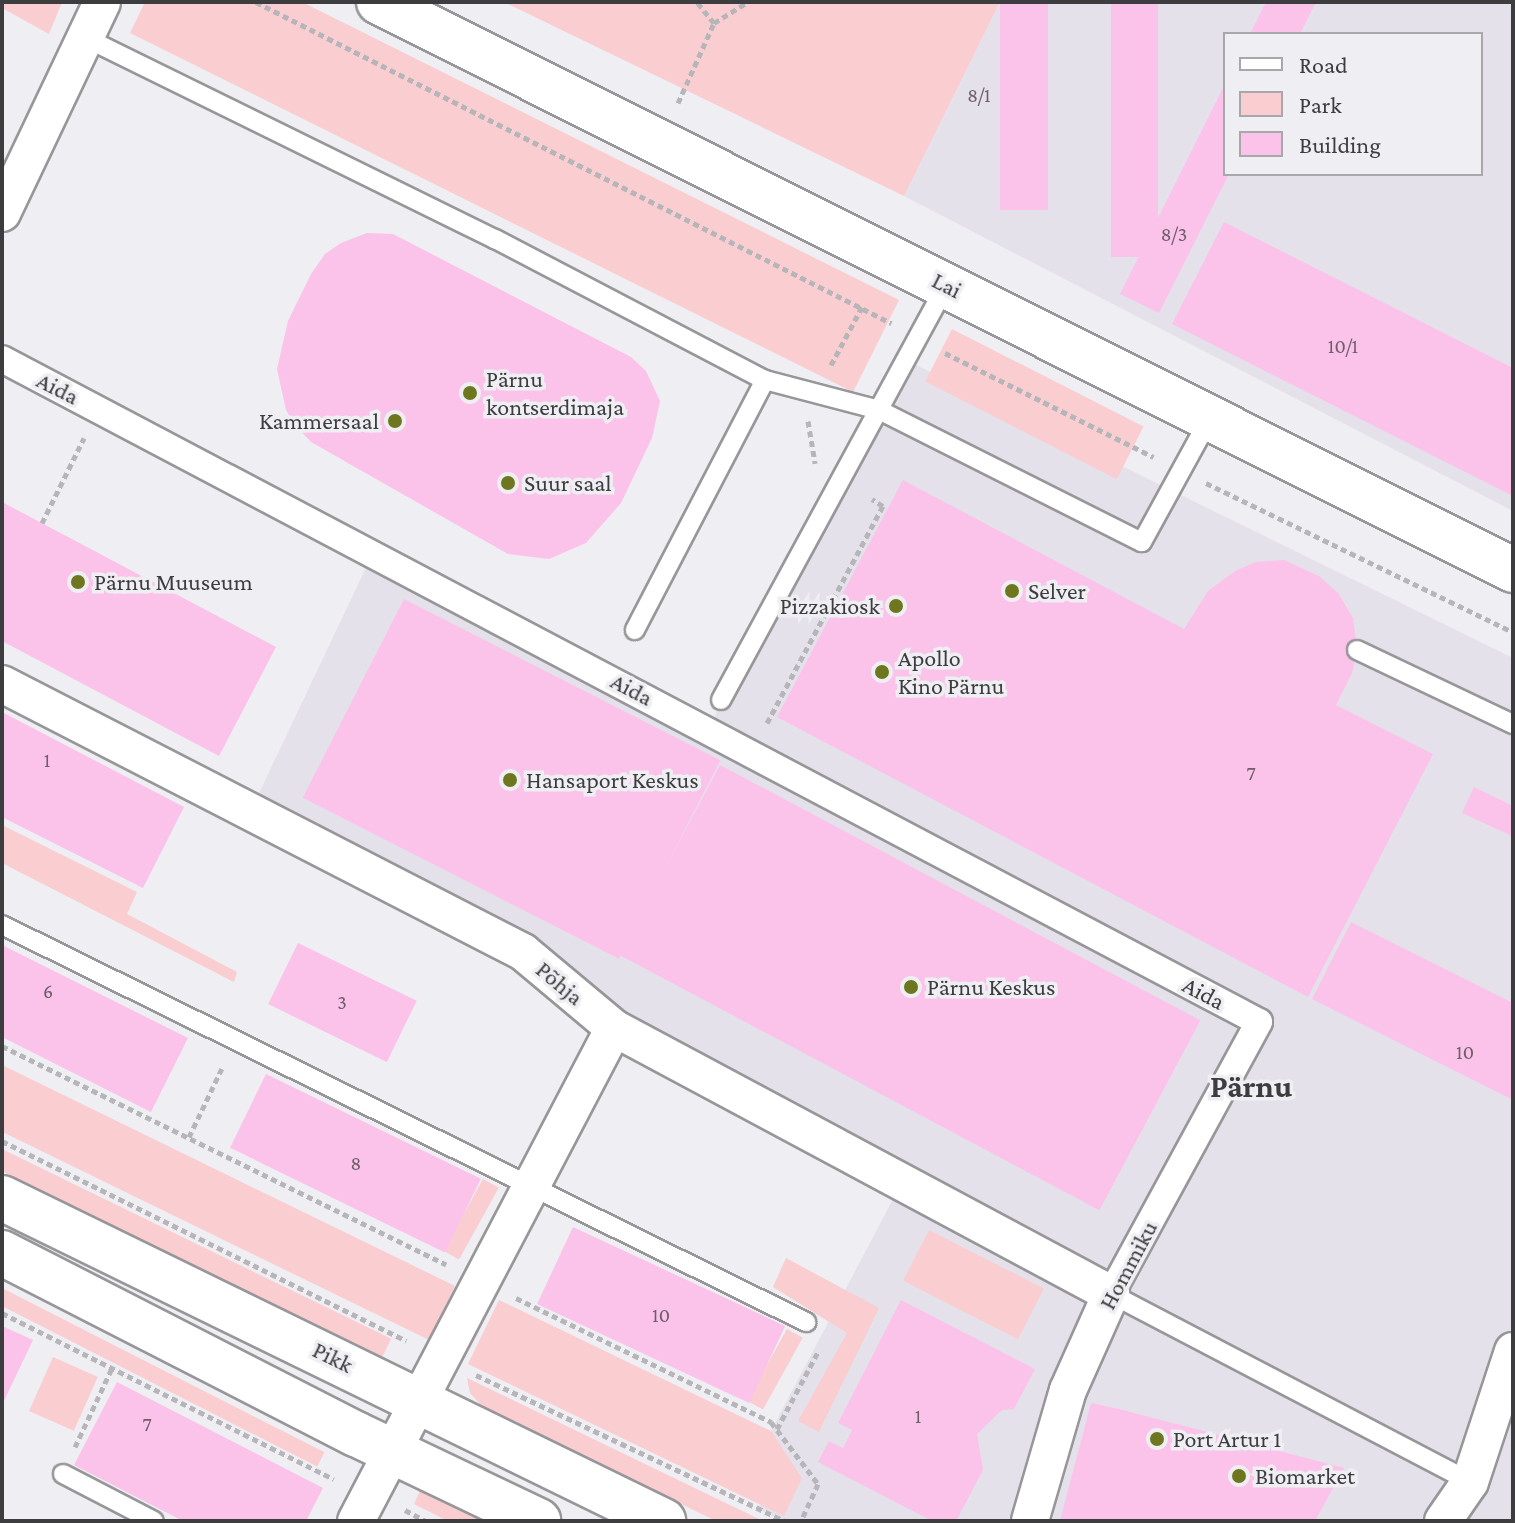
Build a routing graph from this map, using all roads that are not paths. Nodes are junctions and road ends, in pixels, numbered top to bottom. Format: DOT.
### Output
graph roads {
  1 [pos="102,2"];
  2 [pos="379,2"];
  3 [pos="86,38"];
  4 [pos="2,213"];
  5 [pos="946,285"];
  6 [pos="2,359"];
  7 [pos="765,380"];
  8 [pos="879,410"];
  9 [pos="1210,418"];
  10 [pos="1513,570"];
  11 [pos="635,630"];
  12 [pos="1357,650"];
  13 [pos="2,684"];
  14 [pos="721,700"];
  15 [pos="1513,724"];
  16 [pos="2,925"];
  17 [pos="1259,1022"];
  18 [pos="614,1028"];
  19 [pos="530,1188"];
  20 [pos="2,1198"];
  21 [pos="2,1253"];
  22 [pos="1111,1294"];
  23 [pos="806,1322"];
  24 [pos="1513,1351"];
  25 [pos="420,1399"];
  26 [pos="395,1450"];
  27 [pos="63,1474"];
  28 [pos="1470,1482"];
  29 [pos="363,1507"];
  30 [pos="154,1521"];
  31 [pos="538,1521"];
  32 [pos="663,1521"];
  33 [pos="1030,1521"];
  34 [pos="1443,1521"];
  35 [pos="1475,1521"];
  1 -- 3 [label="street"];
  2 -- 5 [label="main road, Lai"];
  3 -- 4 [label="street"];
  3 -- 7 [label="lane"];
  5 -- 8 [label="lane"];
  5 -- 9 [label="main road, Lai"];
  6 -- 17 [label="street, Aida"];
  7 -- 8 [label="lane"];
  7 -- 11 [label="lane"];
  8 -- 9 [label="lane"];
  8 -- 14 [label="lane"];
  9 -- 10 [label="main road, Lai"];
  12 -- 15 [label="lane"];
  13 -- 18 [label="street, Põhja"];
  16 -- 19 [label="lane"];
  17 -- 22 [label="street, Hommiku"];
  18 -- 19 [label="street"];
  18 -- 22 [label="street, Põhja"];
  19 -- 23 [label="lane"];
  19 -- 25 [label="street"];
  20 -- 25 [label="main road, Pikk"];
  21 -- 26 [label="main road"];
  22 -- 28 [label="lane"];
  22 -- 33 [label="street, Hommiku"];
  24 -- 28 [label="street"];
  25 -- 26 [label="street"];
  25 -- 32 [label="main road, Pikk"];
  26 -- 29 [label="street"];
  26 -- 31 [label="main road"];
  27 -- 30 [label="lane"];
  28 -- 34 [label="street"];
  28 -- 35 [label="street"];
}
